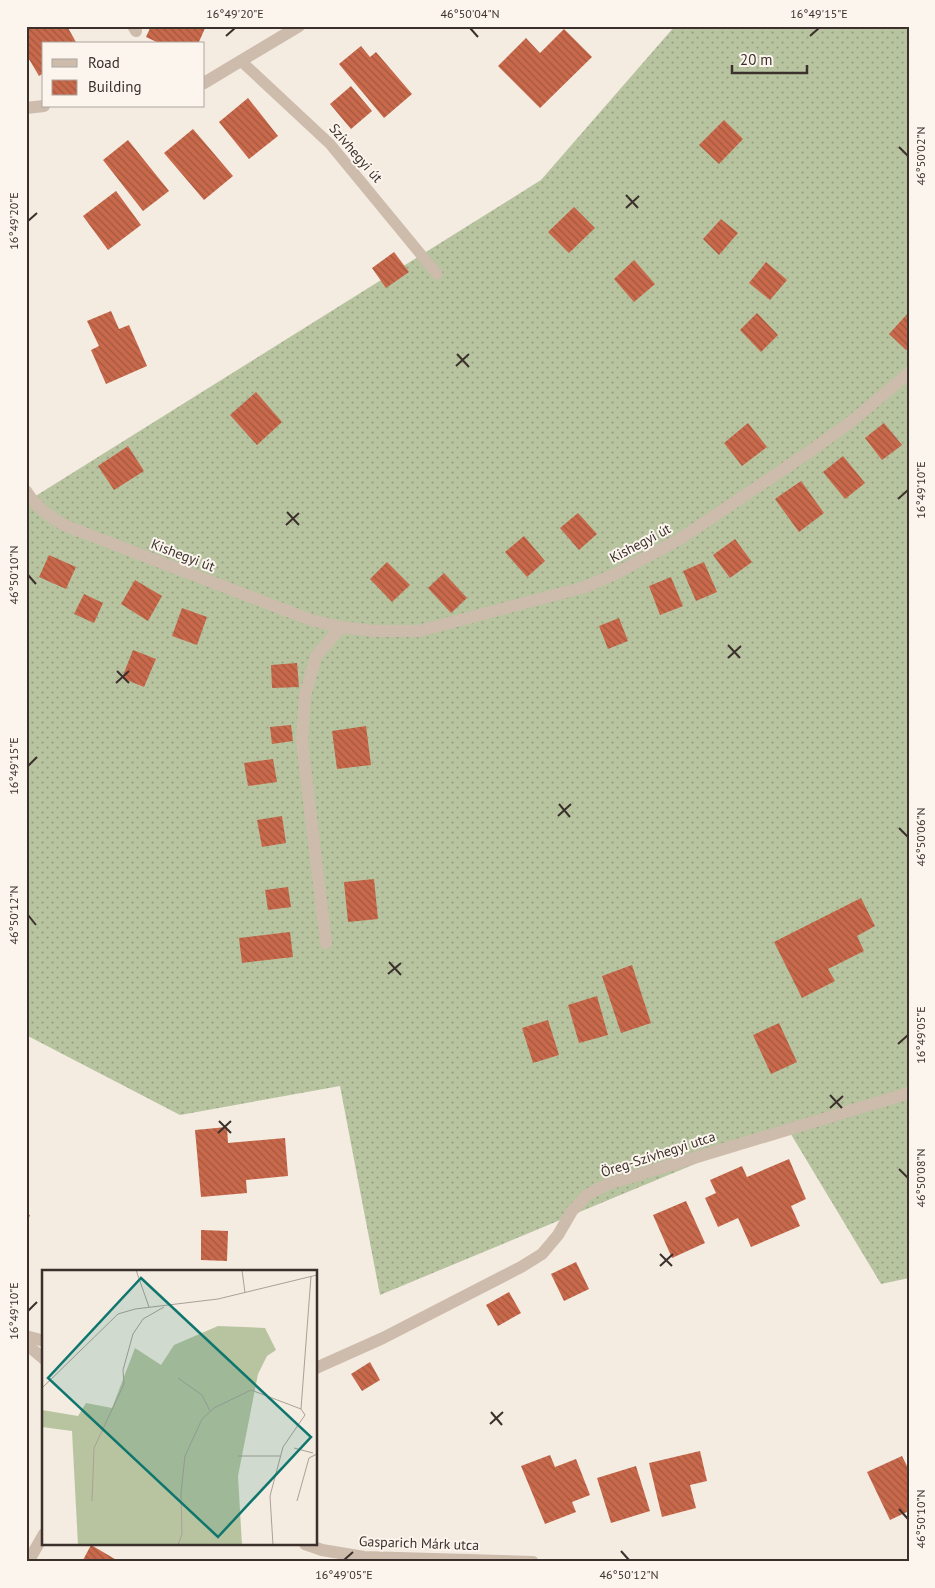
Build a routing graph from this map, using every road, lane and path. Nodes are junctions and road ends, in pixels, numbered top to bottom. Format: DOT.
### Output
graph roads {
  1 [pos="299,26"];
  2 [pos="241,61"];
  3 [pos="205,82"];
  4 [pos="42,106"];
  5 [pos="26,108"];
  6 [pos="437,274"];
  7 [pos="909,373"];
  8 [pos="26,491"];
  9 [pos="340,627"];
  10 [pos="326,943"];
  11 [pos="909,1093"];
  12 [pos="26,1336"];
  13 [pos="42,1340"];
  14 [pos="26,1344"];
  15 [pos="42,1357"];
  16 [pos="318,1367"];
  17 [pos="42,1538"];
  18 [pos="311,1546"];
  19 [pos="28,1562"];
  20 [pos="533,1562"];
  1 -- 2 [label="street"];
  2 -- 3 [label="street"];
  2 -- 6 [label="lane, Szívhegyi út"];
  4 -- 5 [label="street"];
  7 -- 9 [label="street, Kishegyi út"];
  8 -- 9 [label="street, Kishegyi út"];
  9 -- 10 [label="street"];
  11 -- 16 [label="street, Öreg-Szívhegyi utca"];
  12 -- 13 [label="street"];
  14 -- 15 [label="street"];
  17 -- 19 [label="street"];
  18 -- 20 [label="street, Gasparich Márk utca"];
}
